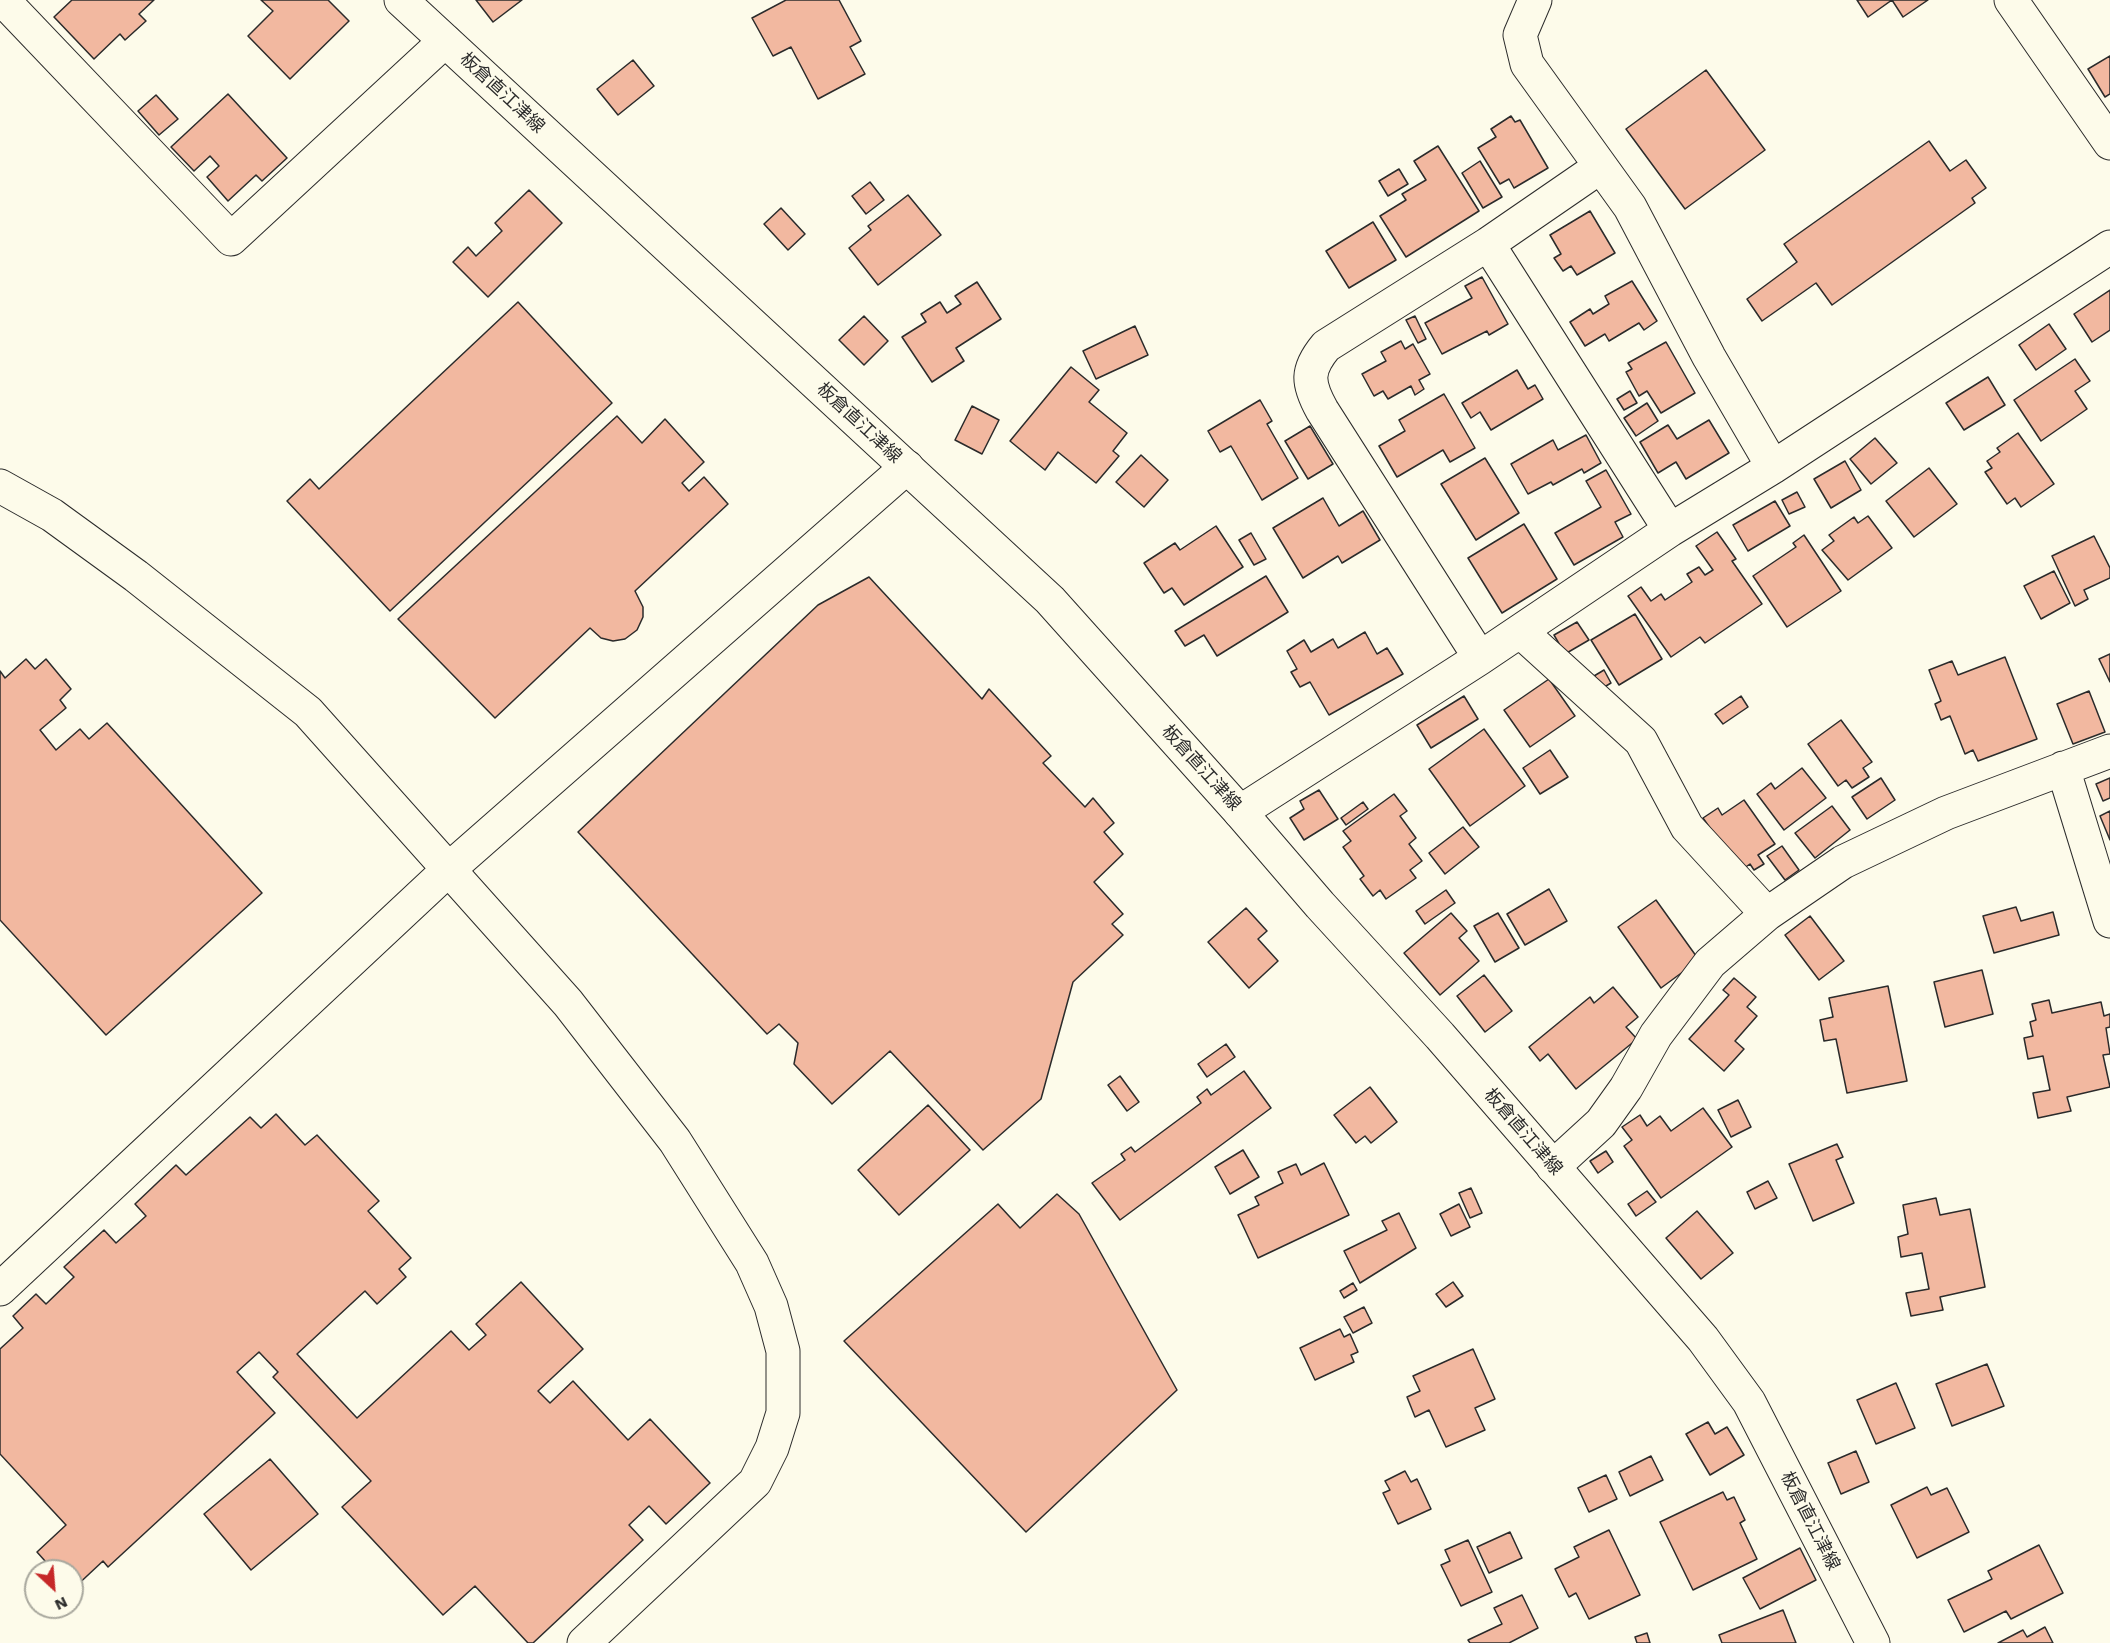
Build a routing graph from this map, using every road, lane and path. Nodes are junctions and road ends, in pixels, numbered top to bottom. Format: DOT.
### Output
graph roads {
  1 [pos="3,0"];
  2 [pos="401,0"];
  3 [pos="1535,0"];
  4 [pos="2011,0"];
  5 [pos="445,41"];
  6 [pos="2110,143"];
  7 [pos="1600,167"];
  8 [pos="1488,244"];
  9 [pos="2110,247"];
  10 [pos="907,467"];
  11 [pos="1773,467"];
  12 [pos="0,486"];
  13 [pos="1670,530"];
  14 [pos="1520,631"];
  15 [pos="1480,658"];
  16 [pos="2110,751"];
  17 [pos="2063,768"];
  18 [pos="1240,812"];
  19 [pos="448,870"];
  20 [pos="1767,914"];
  21 [pos="2110,921"];
  22 [pos="1553,1167"];
  23 [pos="0,1289"];
  24 [pos="584,1643"];
  25 [pos="1873,1643"];
  1 -- 5 [label="street"];
  2 -- 5 [label="street, 板倉直江津線"];
  3 -- 7 [label="street"];
  4 -- 6 [label="street"];
  5 -- 10 [label="street, 板倉直江津線"];
  7 -- 8 [label="street"];
  7 -- 11 [label="street"];
  8 -- 13 [label="street"];
  8 -- 15 [label="street"];
  9 -- 11 [label="street"];
  10 -- 18 [label="street, 板倉直江津線"];
  10 -- 19 [label="street"];
  11 -- 13 [label="street"];
  12 -- 19 [label="street"];
  13 -- 14 [label="street"];
  14 -- 15 [label="street"];
  14 -- 20 [label="street"];
  15 -- 18 [label="street"];
  16 -- 17 [label="street"];
  17 -- 20 [label="street"];
  17 -- 21 [label="street"];
  18 -- 22 [label="street, 板倉直江津線"];
  19 -- 23 [label="street"];
  19 -- 24 [label="street"];
  20 -- 22 [label="street"];
  22 -- 25 [label="street, 板倉直江津線"];
}
